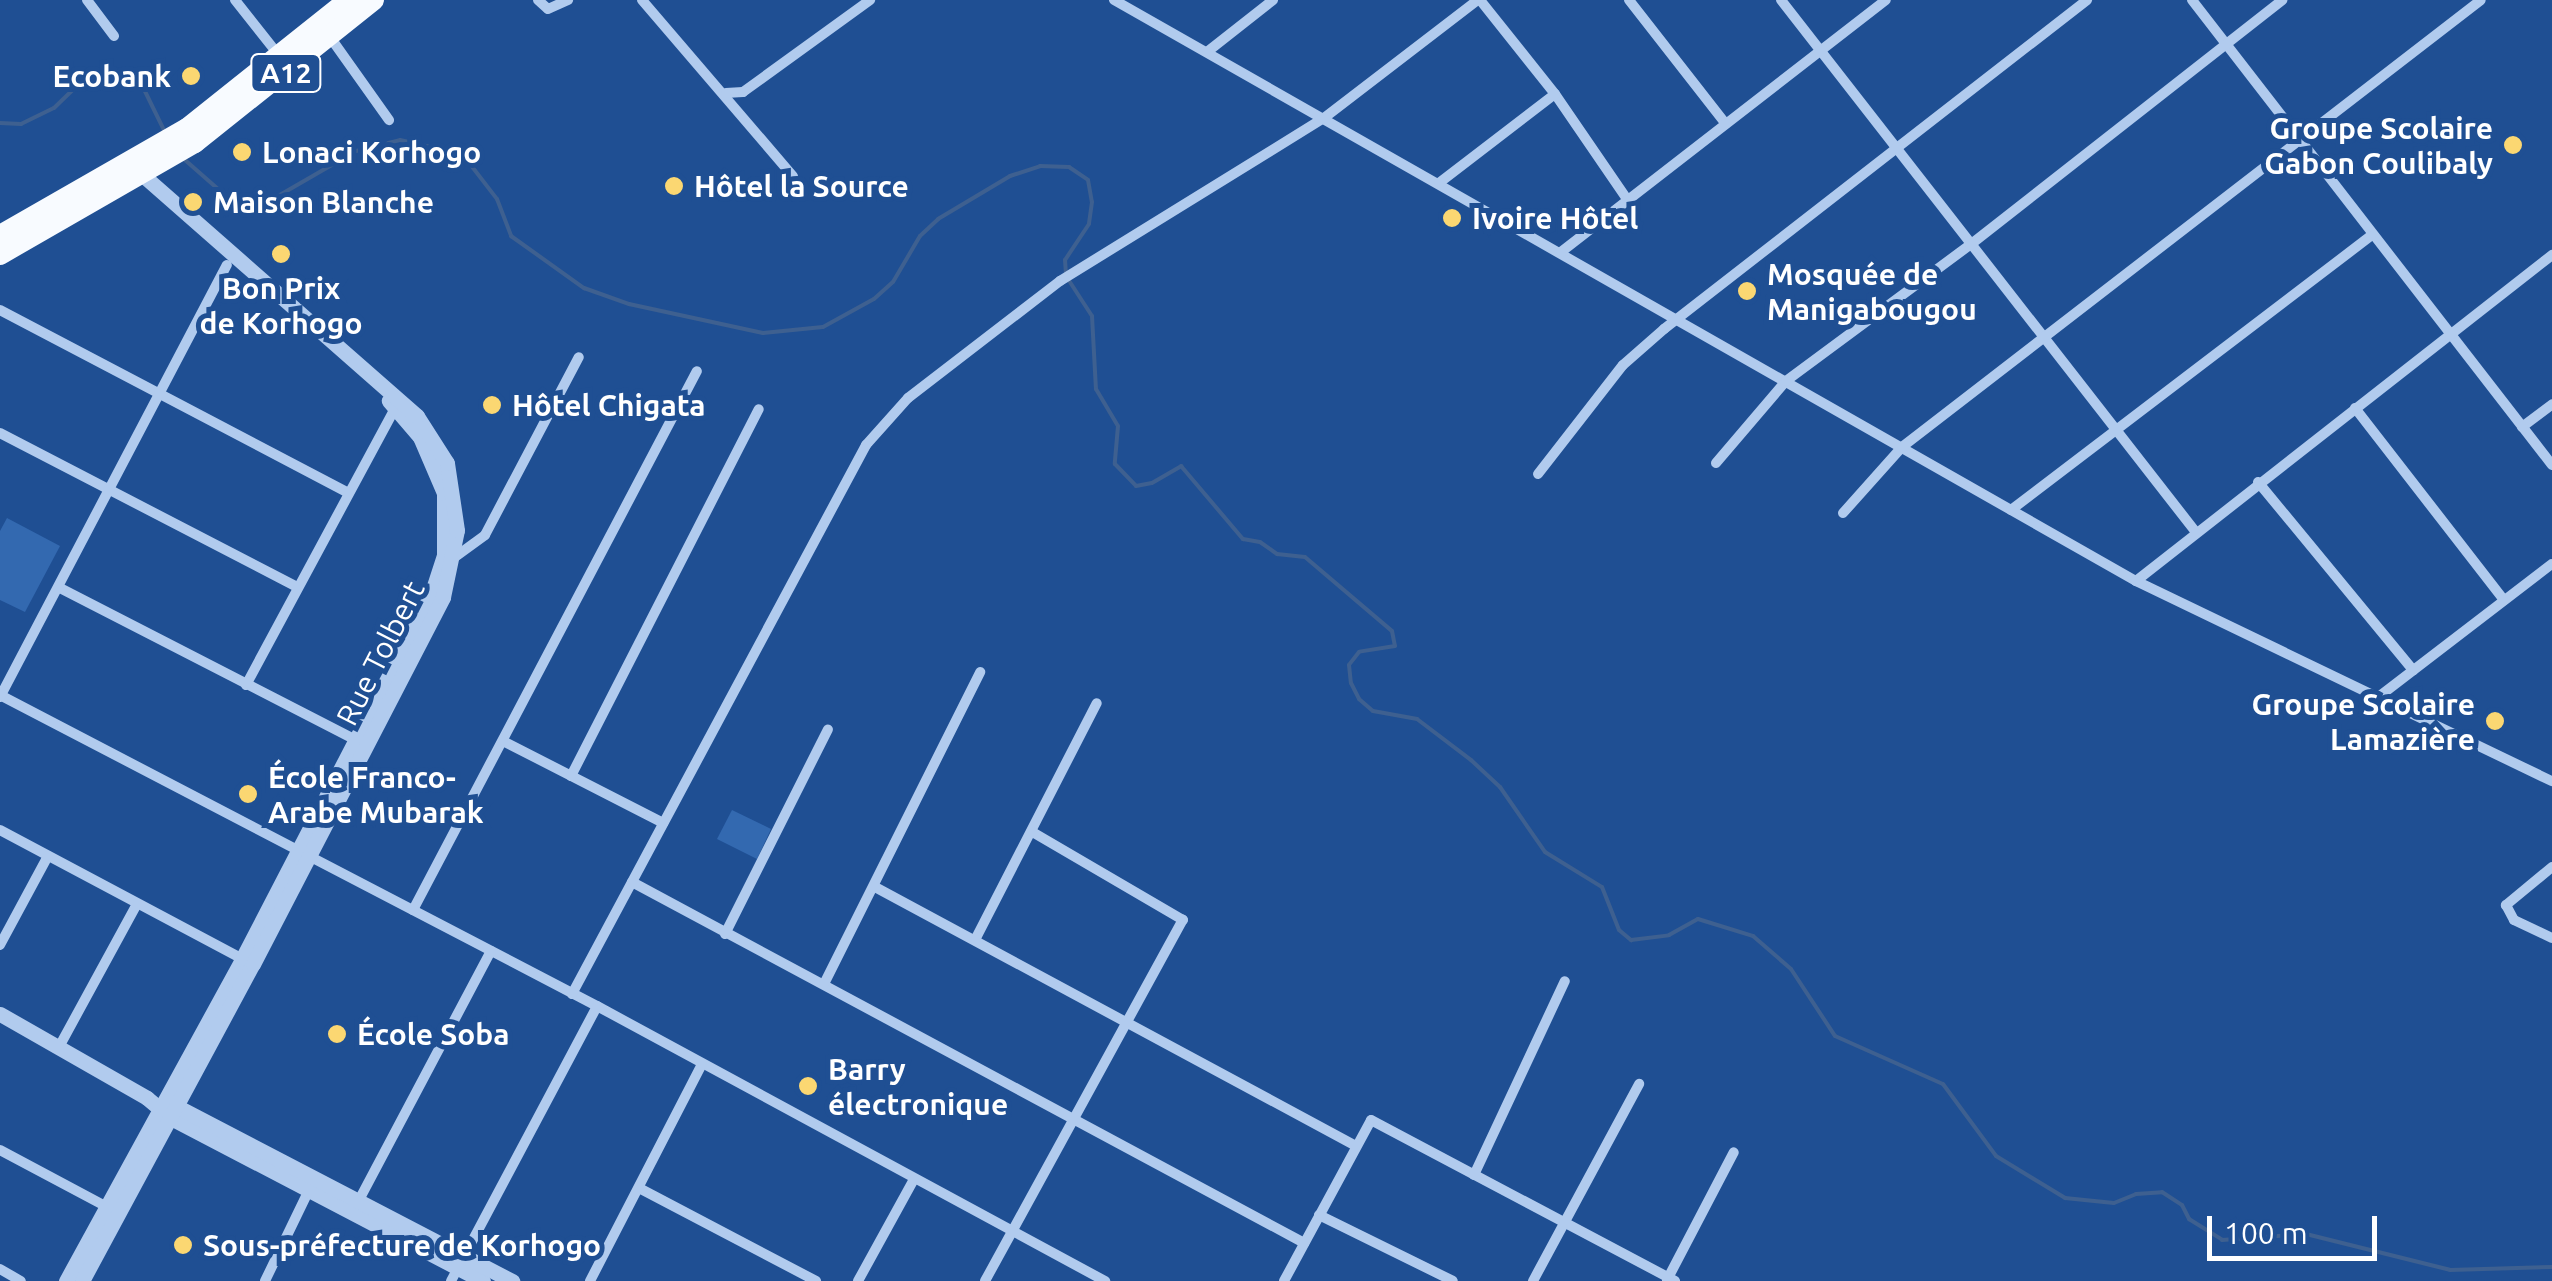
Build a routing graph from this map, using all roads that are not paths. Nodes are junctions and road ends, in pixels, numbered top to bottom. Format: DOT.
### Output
graph roads {
  1 [pos="86,0"];
  2 [pos="236,0"];
  3 [pos="348,0"];
  4 [pos="374,0"];
  5 [pos="538,0"];
  6 [pos="568,0"];
  7 [pos="642,0"];
  8 [pos="870,0"];
  9 [pos="1114,0"];
  10 [pos="1273,0"];
  11 [pos="1479,0"];
  12 [pos="1629,0"];
  13 [pos="1782,0"];
  14 [pos="1886,0"];
  15 [pos="2087,0"];
  16 [pos="2192,0"];
  17 [pos="2282,0"];
  18 [pos="2480,0"];
  19 [pos="114,36"];
  20 [pos="330,36"];
  21 [pos="2226,44"];
  22 [pos="1820,51"];
  23 [pos="1207,52"];
  24 [pos="284,62"];
  25 [pos="726,93"];
  26 [pos="1555,94"];
  27 [pos="1324,118"];
  28 [pos="388,120"];
  29 [pos="1726,124"];
  30 [pos="2301,140"];
  31 [pos="1897,148"];
  32 [pos="138,169"];
  33 [pos="793,176"];
  34 [pos="1439,183"];
  35 [pos="1627,199"];
  36 [pos="0,236"];
  37 [pos="2372,236"];
  38 [pos="1970,245"];
  39 [pos="1561,252"];
  40 [pos="0,255"];
  41 [pos="2552,255"];
  42 [pos="227,265"];
  43 [pos="0,310"];
  44 [pos="1679,318"];
  45 [pos="2450,334"];
  46 [pos="2045,338"];
  47 [pos="580,357"];
  48 [pos="697,371"];
  49 [pos="1786,381"];
  50 [pos="162,392"];
  51 [pos="2552,404"];
  52 [pos="396,407"];
  53 [pos="2355,408"];
  54 [pos="759,409"];
  55 [pos="2522,427"];
  56 [pos="2118,432"];
  57 [pos="0,433"];
  58 [pos="1902,447"];
  59 [pos="1716,463"];
  60 [pos="2552,465"];
  61 [pos="1538,474"];
  62 [pos="2258,482"];
  63 [pos="111,490"];
  64 [pos="346,492"];
  65 [pos="2011,510"];
  66 [pos="1843,513"];
  67 [pos="2195,531"];
  68 [pos="454,557"];
  69 [pos="2552,564"];
  70 [pos="2136,581"];
  71 [pos="295,586"];
  72 [pos="60,588"];
  73 [pos="2504,600"];
  74 [pos="2413,670"];
  75 [pos="980,672"];
  76 [pos="246,685"];
  77 [pos="0,696"];
  78 [pos="2381,696"];
  79 [pos="1097,703"];
  80 [pos="828,729"];
  81 [pos="354,740"];
  82 [pos="503,741"];
  83 [pos="571,776"];
  84 [pos="2552,781"];
  85 [pos="663,823"];
  86 [pos="0,830"];
  87 [pos="1034,834"];
  88 [pos="302,852"];
  89 [pos="48,856"];
  90 [pos="2552,867"];
  91 [pos="632,882"];
  92 [pos="875,887"];
  93 [pos="136,904"];
  94 [pos="413,910"];
  95 [pos="724,934"];
  96 [pos="976,938"];
  97 [pos="2552,938"];
  98 [pos="0,946"];
  99 [pos="491,951"];
  100 [pos="248,962"];
  101 [pos="1565,981"];
  102 [pos="824,984"];
  103 [pos="572,994"];
  104 [pos="597,1006"];
  105 [pos="0,1014"];
  106 [pos="1126,1020"];
  107 [pos="58,1047"];
  108 [pos="702,1064"];
  109 [pos="1639,1084"];
  110 [pos="168,1109"];
  111 [pos="1073,1118"];
  112 [pos="1356,1146"];
  113 [pos="0,1150"];
  114 [pos="1734,1152"];
  115 [pos="1474,1175"];
  116 [pos="914,1178"];
  117 [pos="311,1187"];
  118 [pos="639,1188"];
  119 [pos="358,1202"];
  120 [pos="107,1207"];
  121 [pos="1319,1215"];
  122 [pos="1565,1222"];
  123 [pos="1011,1231"];
  124 [pos="1304,1243"];
  125 [pos="457,1268"];
  126 [pos="0,1269"];
  127 [pos="1670,1280"];
  128 [pos="21,1281"];
  129 [pos="66,1281"];
  130 [pos="82,1281"];
  131 [pos="264,1281"];
  132 [pos="483,1281"];
  133 [pos="512,1281"];
  134 [pos="590,1281"];
  135 [pos="816,1281"];
  136 [pos="858,1281"];
  137 [pos="985,1281"];
  138 [pos="1105,1281"];
  139 [pos="1284,1281"];
  140 [pos="1453,1281"];
  141 [pos="1533,1281"];
  1 -- 19 [label="street"];
  2 -- 24 [label="street"];
  3 -- 24 [label="main road, A12"];
  4 -- 20 [label="main road, A12"];
  5 -- 6 [label="street"];
  7 -- 25 [label="street"];
  8 -- 25 [label="street"];
  9 -- 23 [label="street"];
  10 -- 23 [label="street"];
  11 -- 26 [label="street"];
  11 -- 27 [label="street"];
  12 -- 29 [label="street"];
  13 -- 22 [label="street"];
  14 -- 22 [label="street"];
  15 -- 31 [label="street"];
  16 -- 21 [label="street"];
  17 -- 21 [label="street"];
  18 -- 30 [label="street"];
  20 -- 24 [label="main road, A12"];
  20 -- 28 [label="street"];
  21 -- 30 [label="street"];
  21 -- 38 [label="street"];
  22 -- 29 [label="street"];
  22 -- 31 [label="street"];
  23 -- 27 [label="street"];
  24 -- 32 [label="main road, A12"];
  25 -- 33 [label="street"];
  26 -- 34 [label="street"];
  26 -- 35 [label="street"];
  27 -- 34 [label="street"];
  27 -- 85 [label="street"];
  29 -- 35 [label="street"];
  30 -- 37 [label="street"];
  30 -- 46 [label="street"];
  31 -- 38 [label="street"];
  31 -- 44 [label="street"];
  32 -- 36 [label="main road, A12"];
  32 -- 40 [label="main road, A12"];
  32 -- 42 [label="street, Rue Tolbert"];
  32 -- 68 [label="street, Rue Tolbert"];
  34 -- 39 [label="street"];
  35 -- 39 [label="street"];
  37 -- 45 [label="street"];
  37 -- 56 [label="street"];
  38 -- 46 [label="street"];
  38 -- 49 [label="street"];
  39 -- 44 [label="street"];
  41 -- 45 [label="street"];
  42 -- 50 [label="street"];
  42 -- 52 [label="street, Rue Tolbert"];
  43 -- 50 [label="street"];
  44 -- 49 [label="street"];
  44 -- 61 [label="street"];
  45 -- 53 [label="street"];
  45 -- 55 [label="street"];
  46 -- 56 [label="street"];
  46 -- 58 [label="street"];
  47 -- 68 [label="street"];
  48 -- 82 [label="street"];
  49 -- 58 [label="street"];
  49 -- 59 [label="street"];
  50 -- 63 [label="street"];
  50 -- 64 [label="street"];
  51 -- 55 [label="street"];
  52 -- 64 [label="street"];
  52 -- 81 [label="street, Rue Tolbert"];
  53 -- 62 [label="street"];
  53 -- 73 [label="street"];
  54 -- 83 [label="street"];
  55 -- 60 [label="street"];
  56 -- 65 [label="street"];
  56 -- 67 [label="street"];
  57 -- 63 [label="street"];
  58 -- 65 [label="street"];
  58 -- 66 [label="street"];
  62 -- 67 [label="street"];
  62 -- 74 [label="street"];
  63 -- 71 [label="street"];
  63 -- 72 [label="street"];
  64 -- 71 [label="street"];
  65 -- 70 [label="street"];
  67 -- 70 [label="street"];
  68 -- 88 [label="street, Rue Tolbert"];
  69 -- 73 [label="street"];
  70 -- 78 [label="street"];
  71 -- 76 [label="street"];
  72 -- 76 [label="street"];
  72 -- 77 [label="street"];
  73 -- 74 [label="street"];
  74 -- 78 [label="street"];
  75 -- 92 [label="street"];
  76 -- 81 [label="street"];
  77 -- 88 [label="street"];
  78 -- 84 [label="street"];
  79 -- 87 [label="street"];
  80 -- 95 [label="street"];
  81 -- 88 [label="street, Rue Tolbert"];
  82 -- 83 [label="street"];
  82 -- 94 [label="street"];
  83 -- 85 [label="street"];
  85 -- 91 [label="street"];
  86 -- 89 [label="street"];
  87 -- 96 [label="street"];
  87 -- 106 [label="street"];
  88 -- 94 [label="street"];
  88 -- 100 [label="street, Rue Tolbert"];
  89 -- 93 [label="street"];
  89 -- 98 [label="street"];
  90 -- 97 [label="street"];
  91 -- 95 [label="street"];
  91 -- 103 [label="street"];
  92 -- 96 [label="street"];
  92 -- 102 [label="street"];
  93 -- 100 [label="street"];
  93 -- 107 [label="street"];
  94 -- 99 [label="street"];
  95 -- 102 [label="street"];
  96 -- 106 [label="street"];
  99 -- 103 [label="street"];
  99 -- 119 [label="street"];
  100 -- 110 [label="street, Rue Tolbert"];
  101 -- 115 [label="street"];
  102 -- 111 [label="street"];
  103 -- 104 [label="street"];
  104 -- 108 [label="street"];
  104 -- 125 [label="street"];
  105 -- 107 [label="street"];
  106 -- 111 [label="street"];
  106 -- 112 [label="street"];
  107 -- 110 [label="street"];
  108 -- 116 [label="street"];
  108 -- 118 [label="street"];
  109 -- 122 [label="street"];
  110 -- 117 [label="street"];
  110 -- 120 [label="street, Rue Tolbert"];
  110 -- 130 [label="street, Rue Tolbert"];
  111 -- 123 [label="street"];
  111 -- 124 [label="street"];
  112 -- 115 [label="street"];
  112 -- 121 [label="street"];
  113 -- 120 [label="street"];
  114 -- 127 [label="street"];
  115 -- 122 [label="street"];
  116 -- 123 [label="street"];
  116 -- 136 [label="street"];
  117 -- 119 [label="street"];
  117 -- 125 [label="street"];
  117 -- 131 [label="street"];
  118 -- 134 [label="street"];
  118 -- 135 [label="street"];
  119 -- 125 [label="street"];
  120 -- 129 [label="street, Rue Tolbert"];
  121 -- 124 [label="street"];
  121 -- 140 [label="street"];
  122 -- 127 [label="street"];
  122 -- 141 [label="street"];
  123 -- 137 [label="street"];
  123 -- 138 [label="street"];
  124 -- 139 [label="street"];
  125 -- 132 [label="street"];
  125 -- 133 [label="street"];
  126 -- 128 [label="street"];
}
